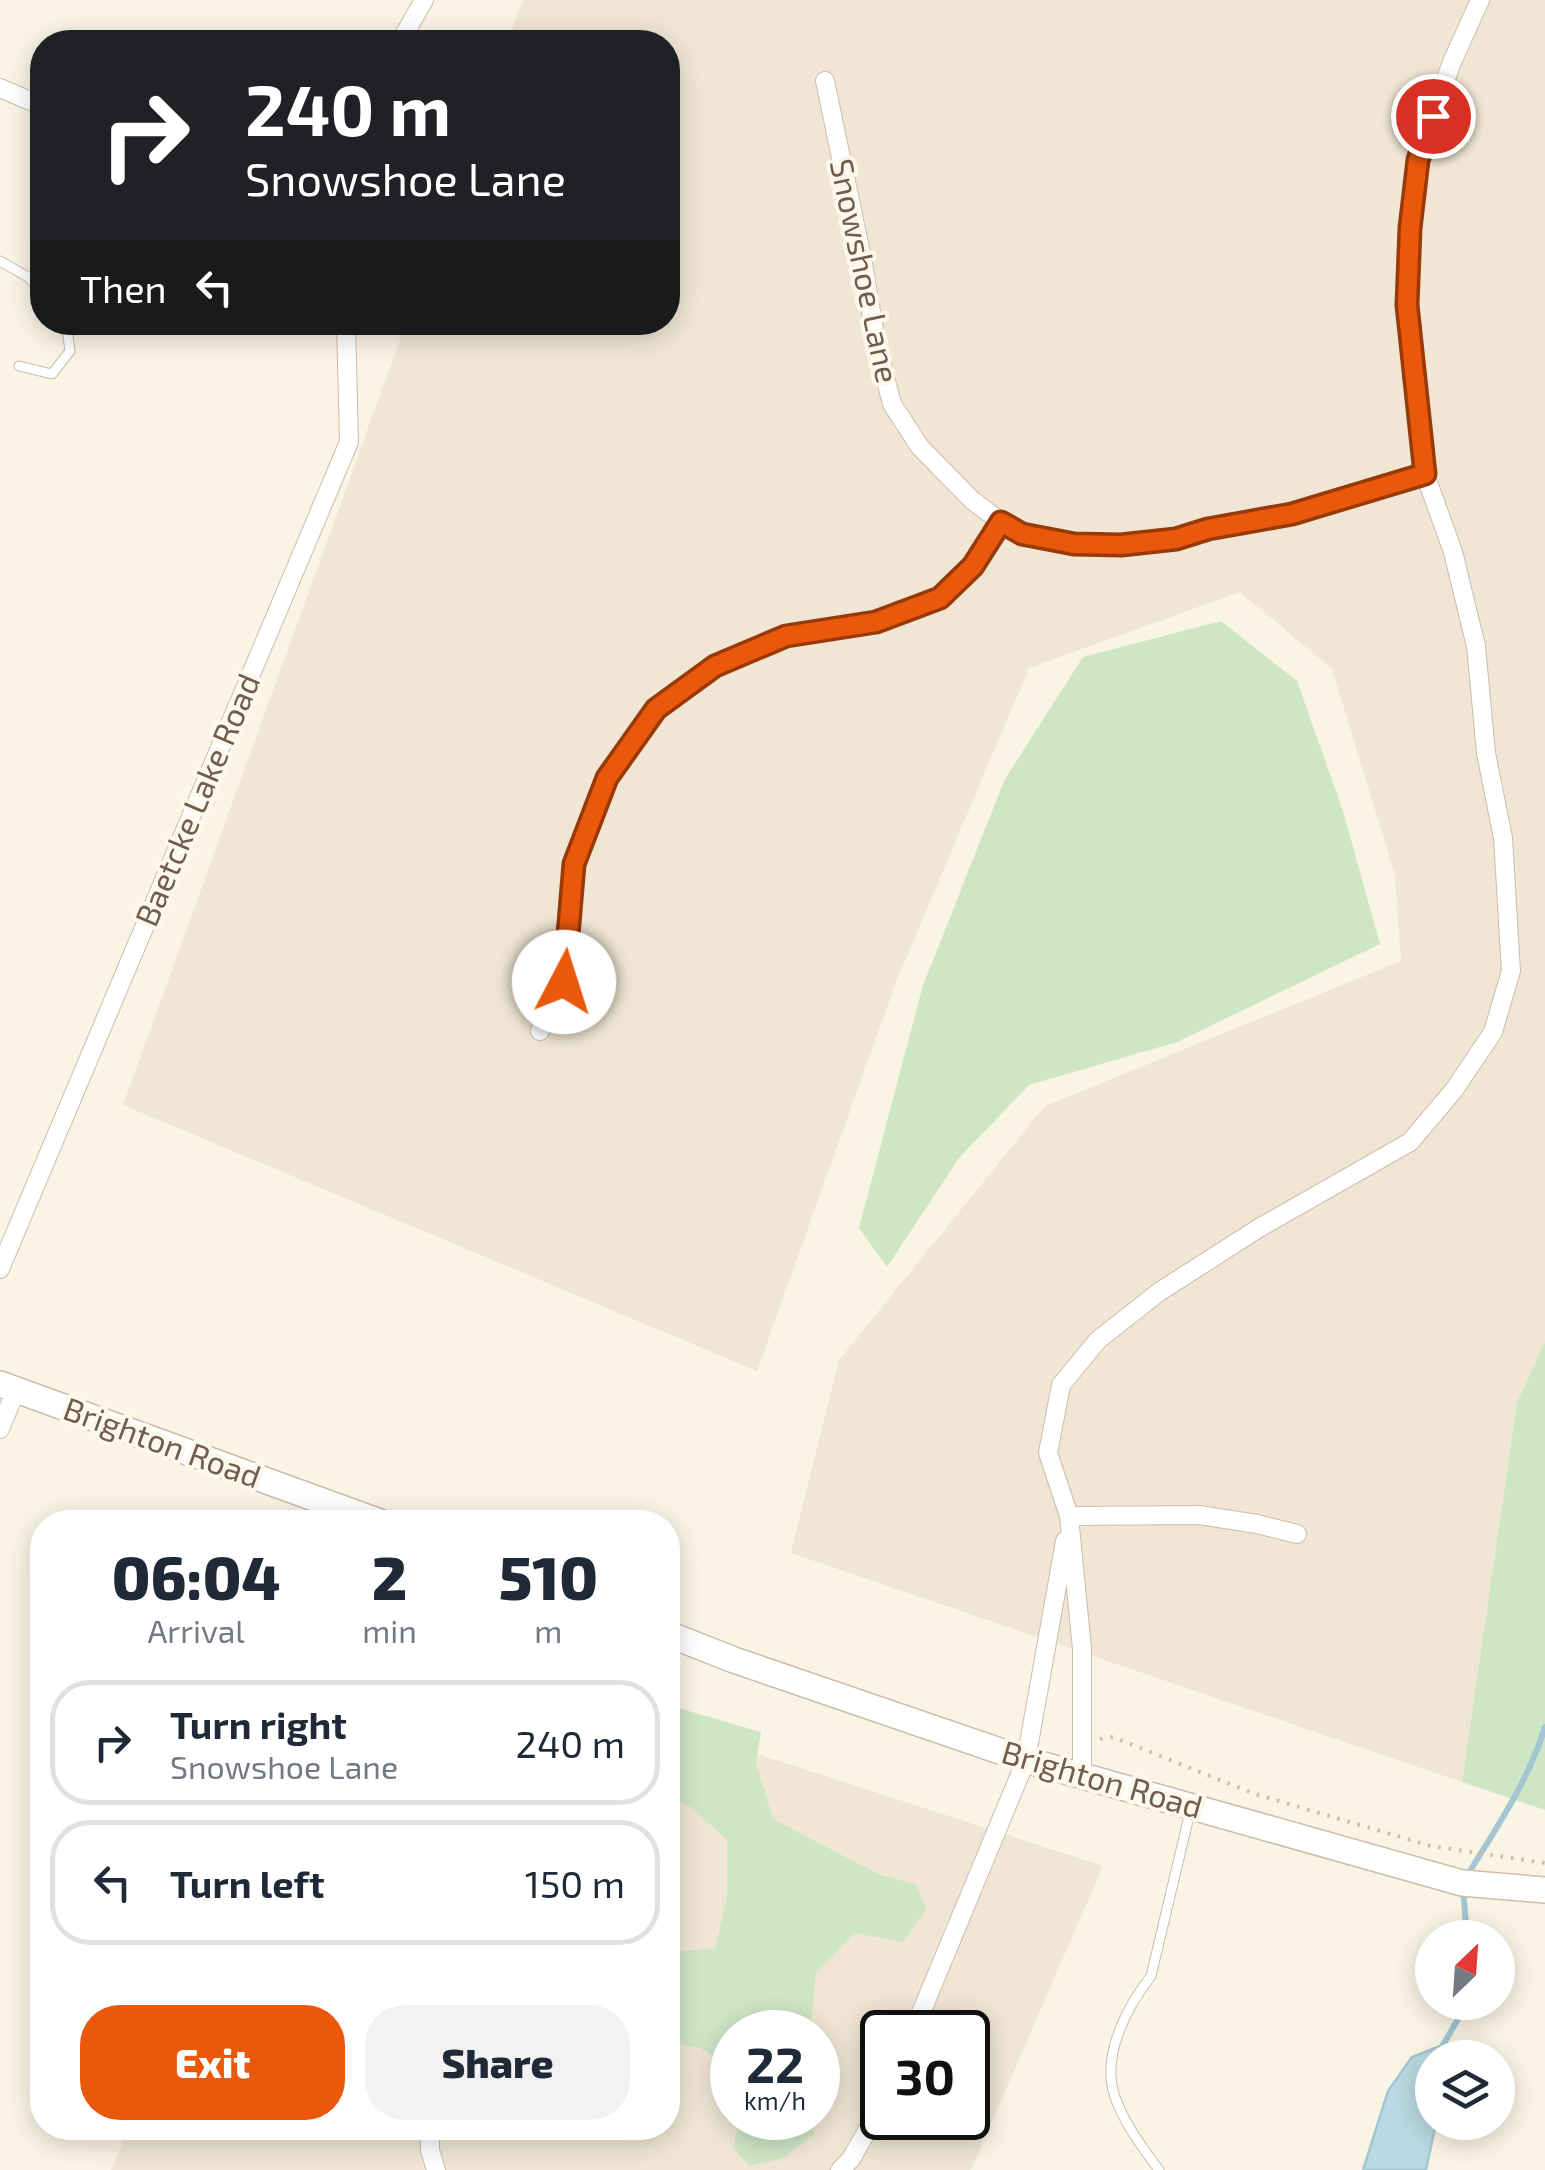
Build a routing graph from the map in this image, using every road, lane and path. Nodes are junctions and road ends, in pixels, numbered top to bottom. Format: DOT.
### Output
graph roads {
  1 [pos="424,0"];
  2 [pos="1480,0"];
  3 [pos="407,30"];
  4 [pos="825,80"];
  5 [pos="0,88"];
  6 [pos="30,101"];
  7 [pos="0,261"];
  8 [pos="30,279"];
  9 [pos="68,335"];
  10 [pos="346,335"];
  11 [pos="19,366"];
  12 [pos="1425,474"];
  13 [pos="1001,522"];
  14 [pos="540,1031"];
  15 [pos="0,1269"];
  16 [pos="8,1387"];
  17 [pos="0,1429"];
  18 [pos="347,1510"];
  19 [pos="1070,1516"];
  20 [pos="1297,1534"];
  21 [pos="680,1639"];
  22 [pos="1082,1743"];
  23 [pos="1026,1760"];
  24 [pos="1082,1774"];
  25 [pos="1192,1806"];
  26 [pos="1545,1863"];
  27 [pos="1545,1890"];
  28 [pos="922,2010"];
  29 [pos="430,2140"];
  30 [pos="862,2140"];
  31 [pos="436,2170"];
  32 [pos="840,2170"];
  33 [pos="1159,2170"];
  1 -- 3 [label="street"];
  2 -- 12 [label="street"];
  4 -- 13 [label="street, Snowshoe Lane"];
  5 -- 6 [label="street"];
  7 -- 8 [label="lane"];
  9 -- 11 [label="lane"];
  10 -- 15 [label="street, Baetcke Lake Road"];
  12 -- 13 [label="street, Snowshoe Lane"];
  12 -- 19 [label="street"];
  13 -- 14 [label="street"];
  16 -- 17 [label="street"];
  16 -- 18 [label="street, Brighton Road"];
  19 -- 20 [label="street"];
  19 -- 22 [label="street"];
  19 -- 23 [label="street"];
  21 -- 23 [label="street, Brighton Road"];
  22 -- 24 [label="street"];
  22 -- 26 [label="path"];
  23 -- 24 [label="street, Brighton Road"];
  23 -- 28 [label="street"];
  24 -- 25 [label="street, Brighton Road"];
  25 -- 27 [label="street, Brighton Road"];
  25 -- 33 [label="lane"];
  29 -- 31 [label="street"];
  30 -- 32 [label="street"];
}
